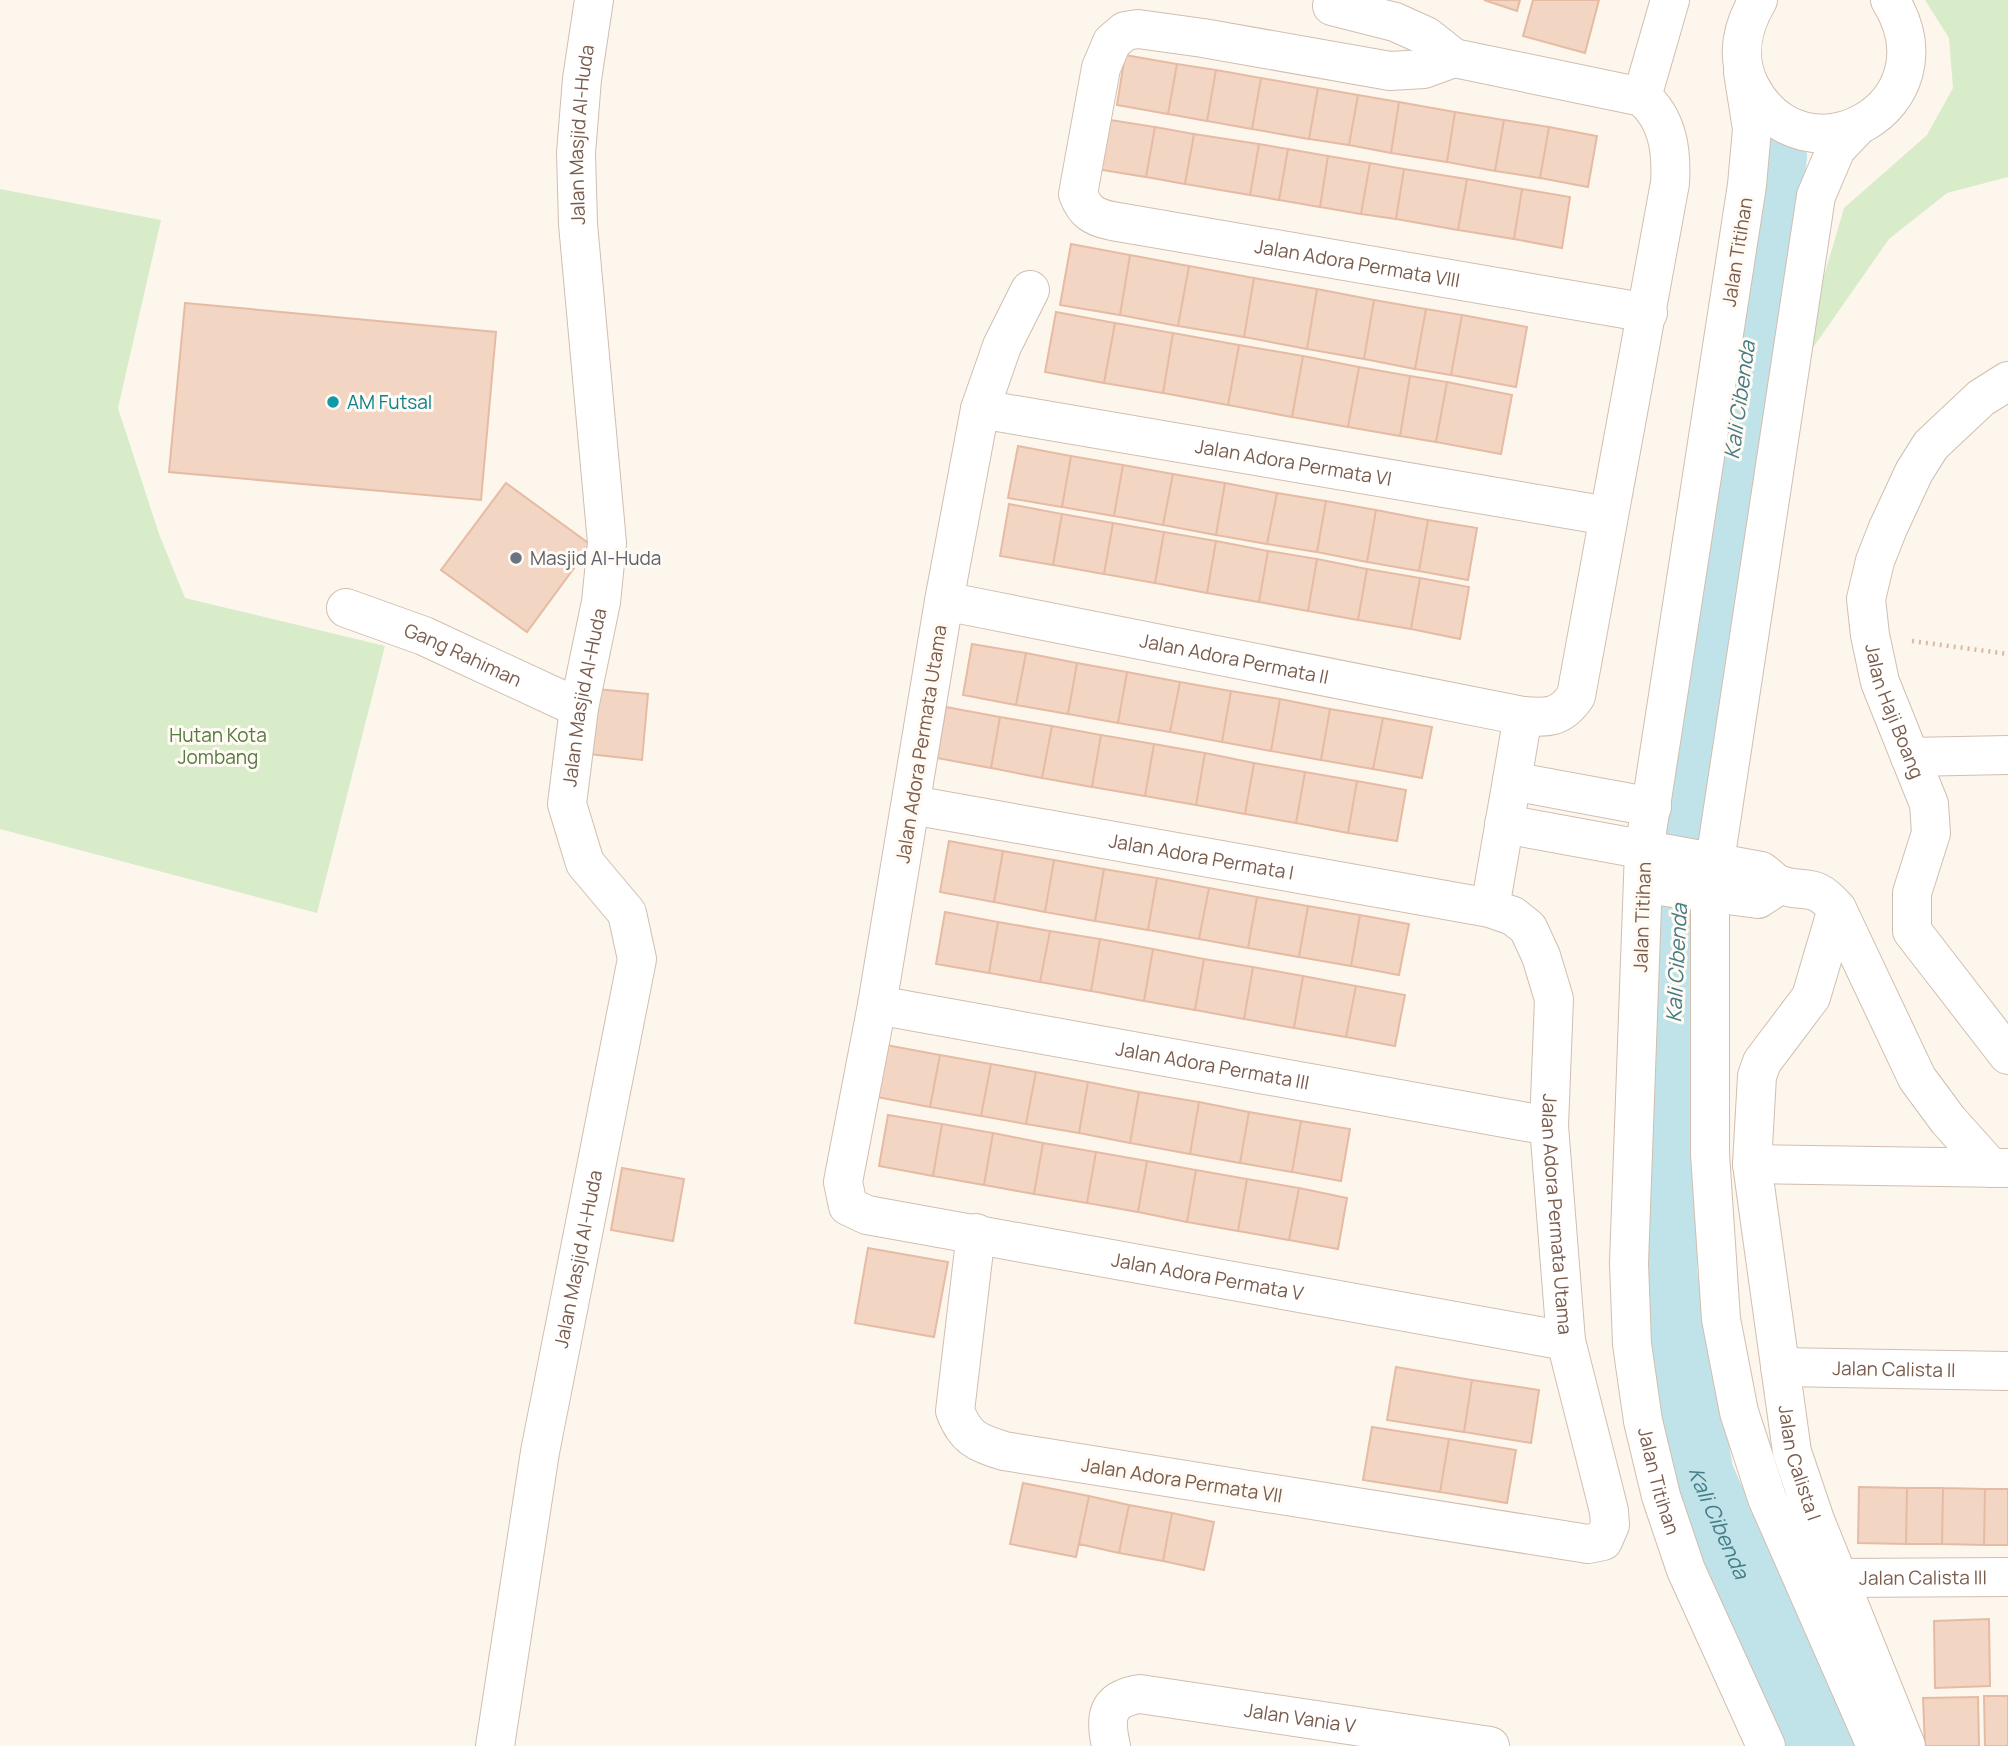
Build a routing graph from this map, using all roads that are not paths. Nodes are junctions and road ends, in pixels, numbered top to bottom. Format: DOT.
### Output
graph roads {
  1 [pos="594,0"];
  2 [pos="1670,0"];
  3 [pos="1758,0"];
  4 [pos="1890,0"];
  5 [pos="1332,3"];
  6 [pos="1454,58"];
  7 [pos="1321,59"];
  8 [pos="1743,72"];
  9 [pos="1642,97"];
  10 [pos="1856,128"];
  11 [pos="1030,290"];
  12 [pos="1648,313"];
  13 [pos="2008,381"];
  14 [pos="980,410"];
  15 [pos="1608,516"];
  16 [pos="944,601"];
  17 [pos="346,608"];
  18 [pos="579,708"];
  19 [pos="1523,716"];
  20 [pos="2008,755"];
  21 [pos="1910,757"];
  22 [pos="1512,781"];
  23 [pos="912,805"];
  24 [pos="1652,807"];
  25 [pos="1504,824"];
  26 [pos="1649,869"];
  27 [pos="1707,878"];
  28 [pos="1490,908"];
  29 [pos="1837,909"];
  30 [pos="877,1005"];
  31 [pos="2008,1055"];
  32 [pos="1549,1126"];
  33 [pos="1752,1164"];
  34 [pos="1999,1168"];
  35 [pos="848,1206"];
  36 [pos="976,1233"];
  37 [pos="1566,1341"];
  38 [pos="1780,1367"];
  39 [pos="2008,1371"];
  40 [pos="1604,1541"];
  41 [pos="1838,1577"];
  42 [pos="2008,1577"];
  43 [pos="495,1746"];
  44 [pos="1111,1746"];
  45 [pos="1490,1746"];
  46 [pos="1766,1746"];
  47 [pos="1876,1746"];
  48 [pos="1906,1746"];
  1 -- 18 [label="street, Jalan Masjid Al-Huda"];
  2 -- 9 [label="street"];
  3 -- 8 [label="street, Jalan Titihan"];
  4 -- 10 [label="street"];
  5 -- 6 [label="street"];
  5 -- 7 [label="street"];
  6 -- 7 [label="street"];
  6 -- 9 [label="street"];
  7 -- 12 [label="street, Jalan Adora Permata VIII"];
  8 -- 10 [label="street"];
  8 -- 24 [label="street, Jalan Titihan"];
  9 -- 12 [label="street, Jalan Adora Permata II"];
  10 -- 27 [label="street"];
  11 -- 14 [label="street, Jalan Adora Permata Utama"];
  12 -- 15 [label="street, Jalan Adora Permata II"];
  13 -- 21 [label="street, Jalan Haji Boang"];
  14 -- 15 [label="street, Jalan Adora Permata VI"];
  14 -- 16 [label="street, Jalan Adora Permata Utama"];
  15 -- 19 [label="street, Jalan Adora Permata II"];
  16 -- 19 [label="street, Jalan Adora Permata II"];
  16 -- 23 [label="street, Jalan Adora Permata Utama"];
  17 -- 18 [label="street, Gang Rahiman"];
  18 -- 43 [label="street, Jalan Masjid Al-Huda"];
  19 -- 22 [label="street"];
  20 -- 21 [label="street"];
  21 -- 31 [label="street, Jalan Haji Boang"];
  22 -- 24 [label="street"];
  22 -- 25 [label="street"];
  23 -- 28 [label="street, Jalan Adora Permata I"];
  23 -- 30 [label="street, Jalan Adora Permata Utama"];
  24 -- 26 [label="street, Jalan Titihan"];
  25 -- 26 [label="street"];
  25 -- 28 [label="street"];
  26 -- 27 [label="street"];
  26 -- 46 [label="street, Jalan Titihan"];
  27 -- 29 [label="street"];
  27 -- 47 [label="street"];
  28 -- 32 [label="street, Jalan Adora Permata Utama"];
  29 -- 33 [label="street, Jalan Calista I"];
  29 -- 34 [label="street"];
  30 -- 32 [label="street, Jalan Adora Permata III"];
  30 -- 35 [label="street, Jalan Adora Permata Utama"];
  32 -- 37 [label="street, Jalan Adora Permata Utama"];
  33 -- 34 [label="street"];
  33 -- 38 [label="street, Jalan Calista I"];
  35 -- 36 [label="street, Jalan Adora Permata V"];
  36 -- 37 [label="street, Jalan Adora Permata V"];
  36 -- 40 [label="street, Jalan Adora Permata VII"];
  37 -- 40 [label="street, Jalan Adora Permata Utama"];
  38 -- 39 [label="street, Jalan Calista II"];
  38 -- 41 [label="street, Jalan Calista I"];
  41 -- 42 [label="street, Jalan Calista III"];
  41 -- 48 [label="street, Jalan Calista I"];
  44 -- 45 [label="street, Jalan Vania V"];
}
